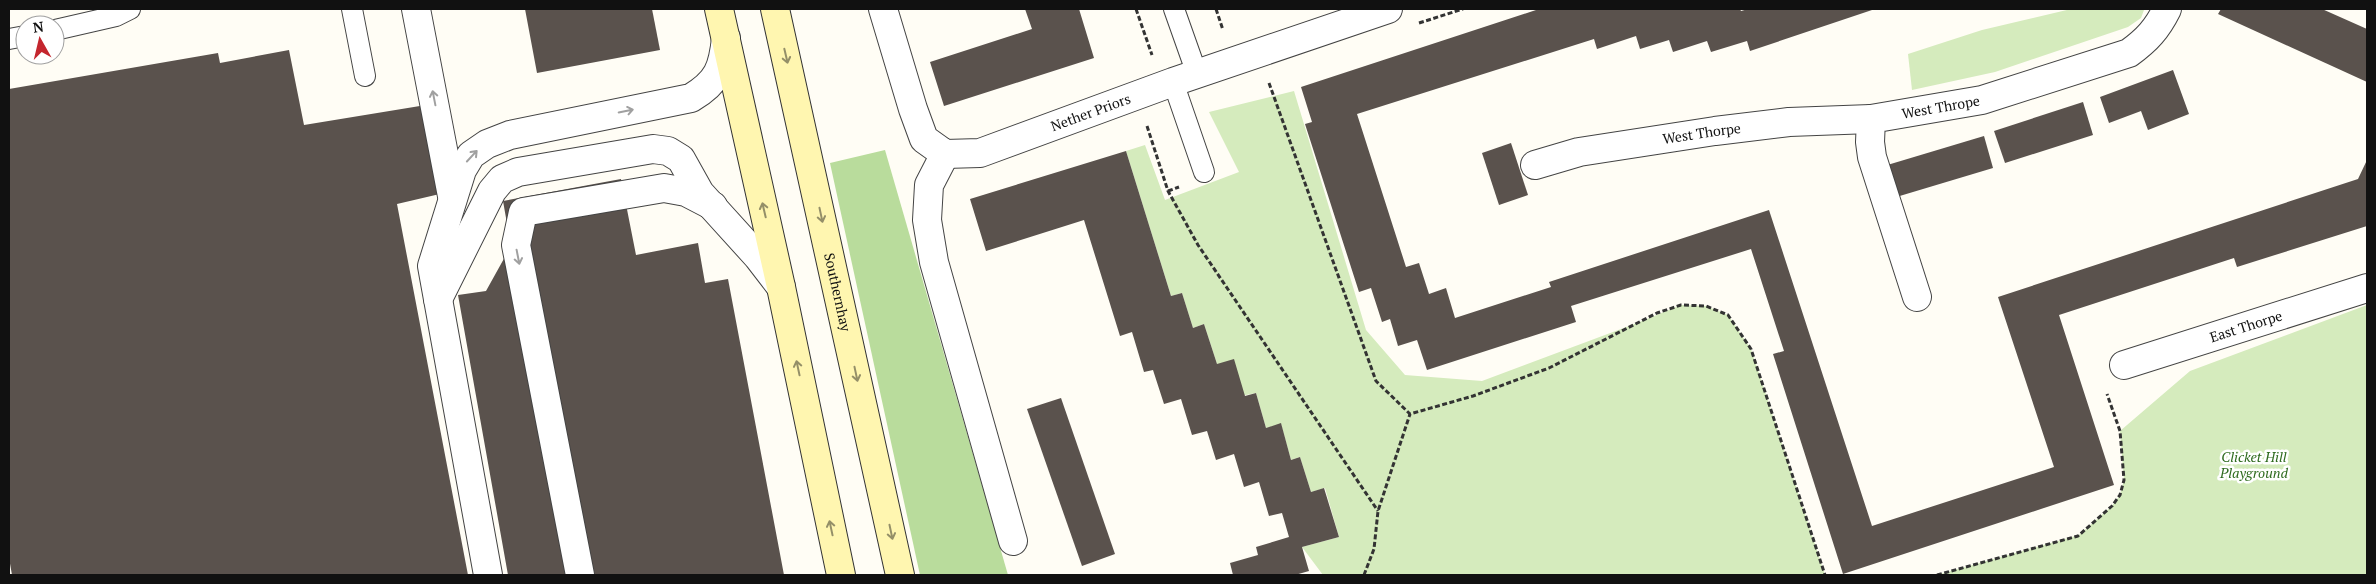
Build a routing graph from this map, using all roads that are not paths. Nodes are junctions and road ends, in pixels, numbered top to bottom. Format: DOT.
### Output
graph roads {
  1 [pos="130,9"];
  2 [pos="352,9"];
  3 [pos="416,9"];
  4 [pos="718,9"];
  5 [pos="775,9"];
  6 [pos="883,9"];
  7 [pos="1174,9"];
  8 [pos="1388,9"];
  9 [pos="2167,9"];
  10 [pos="65,28"];
  11 [pos="726,38"];
  12 [pos="365,76"];
  13 [pos="1183,86"];
  14 [pos="1871,119"];
  15 [pos="945,154"];
  16 [pos="1535,165"];
  17 [pos="1204,172"];
  18 [pos="452,198"];
  19 [pos="713,206"];
  20 [pos="781,287"];
  21 [pos="2367,288"];
  22 [pos="1916,298"];
  23 [pos="438,299"];
  24 [pos="2124,364"];
  25 [pos="1013,541"];
  26 [pos="488,575"];
  27 [pos="580,575"];
  28 [pos="841,575"];
  29 [pos="900,575"];
  1 -- 10 [label="lane"];
  2 -- 12 [label="lane"];
  18 -- 3 [label="street, one-way"];
  4 -- 11 [label="street"];
  5 -- 29 [label="street, Southernhay, one-way"];
  6 -- 15 [label="street"];
  7 -- 13 [label="lane"];
  8 -- 13 [label="street, Nether Priors"];
  9 -- 14 [label="street, West Thrope"];
  18 -- 11 [label="street, one-way"];
  20 -- 11 [label="street, one-way"];
  13 -- 15 [label="street, Nether Priors"];
  13 -- 17 [label="lane"];
  14 -- 16 [label="street, West Thorpe"];
  14 -- 22 [label="street"];
  15 -- 25 [label="street"];
  18 -- 23 [label="street"];
  19 -- 20 [label="street"];
  19 -- 23 [label="street"];
  19 -- 27 [label="street, one-way"];
  28 -- 20 [label="street, one-way"];
  21 -- 24 [label="street, East Thorpe"];
  23 -- 26 [label="street"];
}
